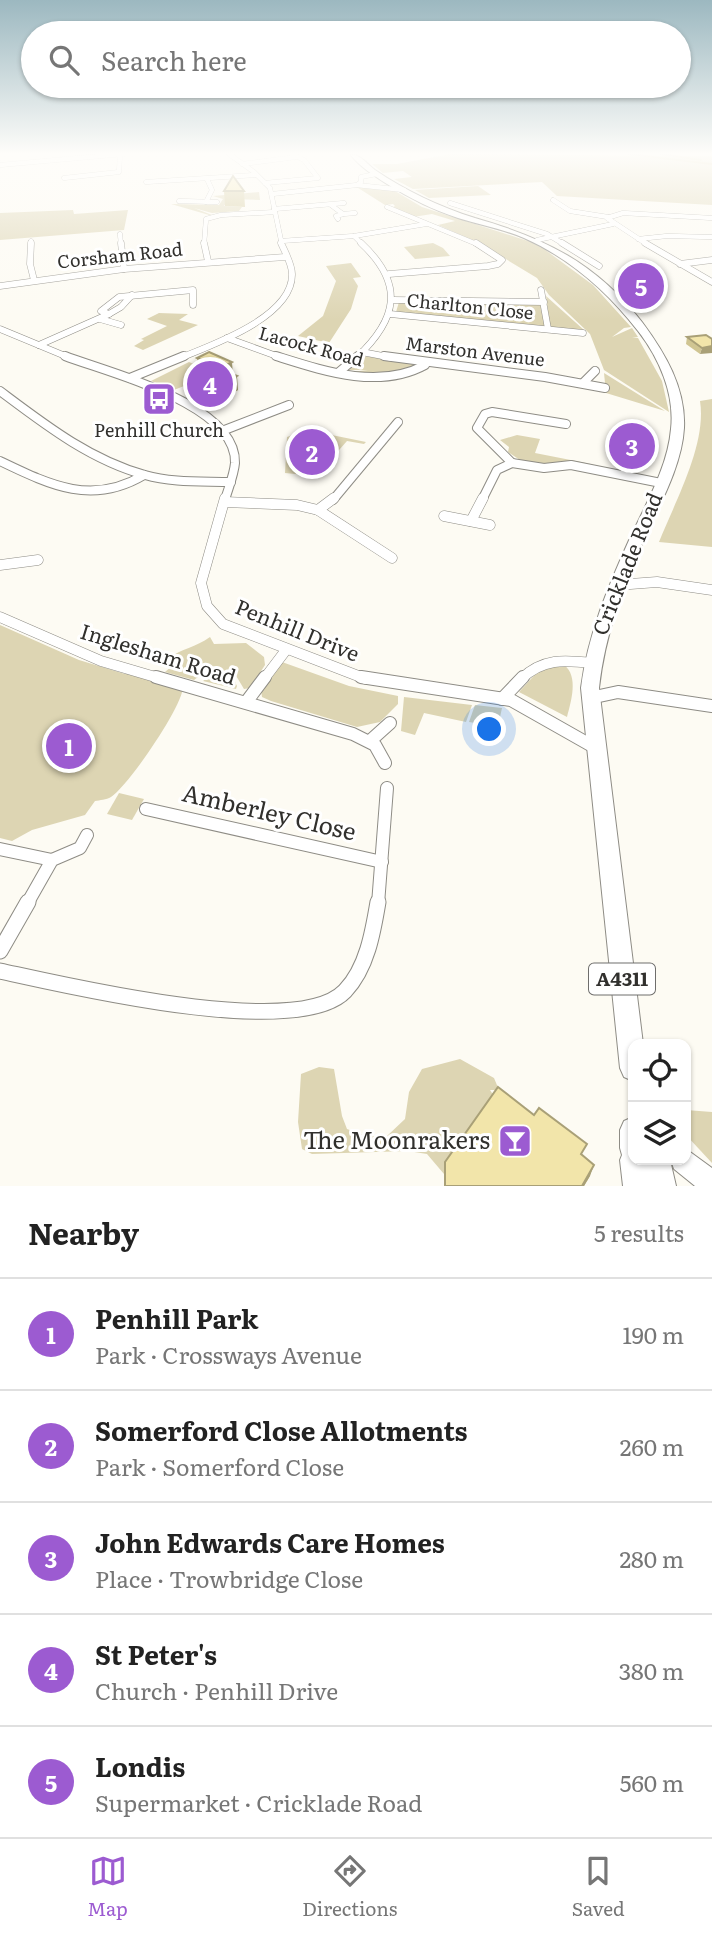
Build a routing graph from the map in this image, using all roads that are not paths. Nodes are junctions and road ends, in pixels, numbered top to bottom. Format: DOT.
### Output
graph roads {
  1 [pos="290,209"];
  2 [pos="334,209"];
  3 [pos="395,209"];
  4 [pos="442,209"];
  5 [pos="464,209"];
  6 [pos="567,209"];
  7 [pos="274,211"];
  8 [pos="355,213"];
  9 [pos="608,217"];
  10 [pos="712,218"];
  11 [pos="429,223"];
  12 [pos="613,224"];
  13 [pos="120,234"];
  14 [pos="354,236"];
  15 [pos="553,237"];
  16 [pos="712,237"];
  17 [pos="637,239"];
  18 [pos="537,240"];
  19 [pos="31,241"];
  20 [pos="281,242"];
  21 [pos="285,257"];
  22 [pos="712,260"];
  23 [pos="208,261"];
  24 [pos="679,264"];
  25 [pos="594,265"];
  26 [pos="124,269"];
  27 [pos="389,274"];
  28 [pos="34,279"];
  29 [pos="712,282"];
  30 [pos="0,286"];
  31 [pos="541,290"];
  32 [pos="393,300"];
  33 [pos="544,302"];
  34 [pos="193,305"];
  35 [pos="390,314"];
  36 [pos="100,319"];
  37 [pos="121,325"];
  38 [pos="0,329"];
  39 [pos="548,329"];
  40 [pos="583,333"];
  41 [pos="227,338"];
  42 [pos="39,345"];
  43 [pos="362,352"];
  44 [pos="425,365"];
  45 [pos="595,371"];
  46 [pos="339,372"];
  47 [pos="130,378"];
  48 [pos="583,383"];
  49 [pos="605,388"];
  50 [pos="0,391"];
  51 [pos="289,404"];
  52 [pos="560,413"];
  53 [pos="398,422"];
  54 [pos="556,422"];
  55 [pos="566,424"];
  56 [pos="222,431"];
  57 [pos="0,461"];
  58 [pos="512,463"];
  59 [pos="144,475"];
  60 [pos="231,482"];
  61 [pos="661,483"];
  62 [pos="225,502"];
  63 [pos="318,510"];
  64 [pos="444,516"];
  65 [pos="471,521"];
  66 [pos="490,525"];
  67 [pos="392,558"];
  68 [pos="38,560"];
  69 [pos="0,565"];
  70 [pos="617,585"];
  71 [pos="712,590"];
  72 [pos="0,617"];
  73 [pos="286,650"];
  74 [pos="592,663"];
  75 [pos="590,698"];
  76 [pos="502,699"];
  77 [pos="247,701"];
  78 [pos="712,706"];
  79 [pos="390,723"];
  80 [pos="370,741"];
  81 [pos="594,747"];
  82 [pos="385,763"];
  83 [pos="387,788"];
  84 [pos="146,809"];
  85 [pos="87,835"];
  86 [pos="0,849"];
  87 [pos="52,860"];
  88 [pos="382,862"];
  89 [pos="0,951"];
  90 [pos="0,971"];
  91 [pos="629,1039"];
  92 [pos="635,1165"];
  93 [pos="658,1165"];
  94 [pos="689,1165"];
  95 [pos="712,1184"];
  96 [pos="637,1186"];
  97 [pos="662,1186"];
  1 -- 7 [label="street"];
  2 -- 8 [label="street"];
  3 -- 11 [label="street"];
  4 -- 18 [label="main road, Cricklade Road / A4311"];
  5 -- 15 [label="street"];
  6 -- 9 [label="street"];
  7 -- 20 [label="street"];
  7 -- 23 [label="street"];
  9 -- 10 [label="street"];
  9 -- 12 [label="street"];
  11 -- 14 [label="street"];
  11 -- 27 [label="street"];
  12 -- 15 [label="street"];
  12 -- 17 [label="street"];
  13 -- 26 [label="street"];
  14 -- 20 [label="street"];
  14 -- 27 [label="street"];
  15 -- 18 [label="street"];
  15 -- 25 [label="street"];
  16 -- 17 [label="street"];
  17 -- 24 [label="street"];
  18 -- 61 [label="main road, Cricklade Road / A4311"];
  19 -- 28 [label="street"];
  20 -- 21 [label="street"];
  21 -- 23 [label="street, Corsham Road"];
  21 -- 41 [label="street"];
  22 -- 24 [label="street"];
  23 -- 26 [label="street, Corsham Road"];
  24 -- 29 [label="street"];
  26 -- 28 [label="street, Corsham Road"];
  27 -- 32 [label="street"];
  28 -- 30 [label="street, Corsham Road"];
  31 -- 33 [label="street, Charlton Close"];
  32 -- 33 [label="street, Charlton Close"];
  32 -- 35 [label="street"];
  33 -- 39 [label="street, Charlton Close"];
  34 -- 36 [label="street"];
  35 -- 39 [label="street, Charlton Close"];
  35 -- 43 [label="street"];
  36 -- 37 [label="street"];
  36 -- 42 [label="street"];
  38 -- 42 [label="street"];
  39 -- 40 [label="street, Charlton Close"];
  41 -- 46 [label="street, Lacock Road"];
  41 -- 47 [label="street"];
  42 -- 47 [label="street"];
  43 -- 44 [label="street, Marston Avenue"];
  43 -- 46 [label="street"];
  44 -- 46 [label="street, Lacock Road"];
  44 -- 48 [label="street, Marston Avenue"];
  45 -- 48 [label="street"];
  47 -- 56 [label="street"];
  48 -- 49 [label="street, Marston Avenue"];
  50 -- 59 [label="street"];
  51 -- 56 [label="street"];
  52 -- 54 [label="street"];
  53 -- 63 [label="street"];
  54 -- 55 [label="street"];
  54 -- 58 [label="street"];
  56 -- 60 [label="street, Penhill Drive"];
  57 -- 59 [label="street"];
  58 -- 61 [label="street"];
  58 -- 65 [label="street"];
  59 -- 60 [label="street"];
  60 -- 62 [label="street, Penhill Drive"];
  61 -- 70 [label="main road, Cricklade Road / A4311"];
  62 -- 63 [label="street"];
  62 -- 73 [label="street, Penhill Drive"];
  63 -- 67 [label="street"];
  64 -- 65 [label="street"];
  65 -- 66 [label="street"];
  68 -- 69 [label="street"];
  70 -- 71 [label="street"];
  70 -- 74 [label="main road, Cricklade Road / A4311"];
  72 -- 77 [label="street, Inglesham Road"];
  73 -- 76 [label="street, Penhill Drive"];
  73 -- 77 [label="street, Inglesham Road"];
  74 -- 75 [label="main road, Cricklade Road / A4311"];
  74 -- 76 [label="street"];
  75 -- 78 [label="street"];
  75 -- 81 [label="main road, Cricklade Road / A4311"];
  76 -- 81 [label="street, Penhill Drive"];
  77 -- 80 [label="street"];
  79 -- 80 [label="street"];
  80 -- 82 [label="street"];
  81 -- 91 [label="main road, Cricklade Road / A4311"];
  83 -- 88 [label="street"];
  84 -- 88 [label="street, Amberley Close"];
  85 -- 87 [label="street"];
  86 -- 87 [label="street"];
  87 -- 89 [label="street"];
  88 -- 90 [label="street"];
  92 -- 96 [label="main road"];
  93 -- 97 [label="main road"];
  94 -- 95 [label="main road"];
}
